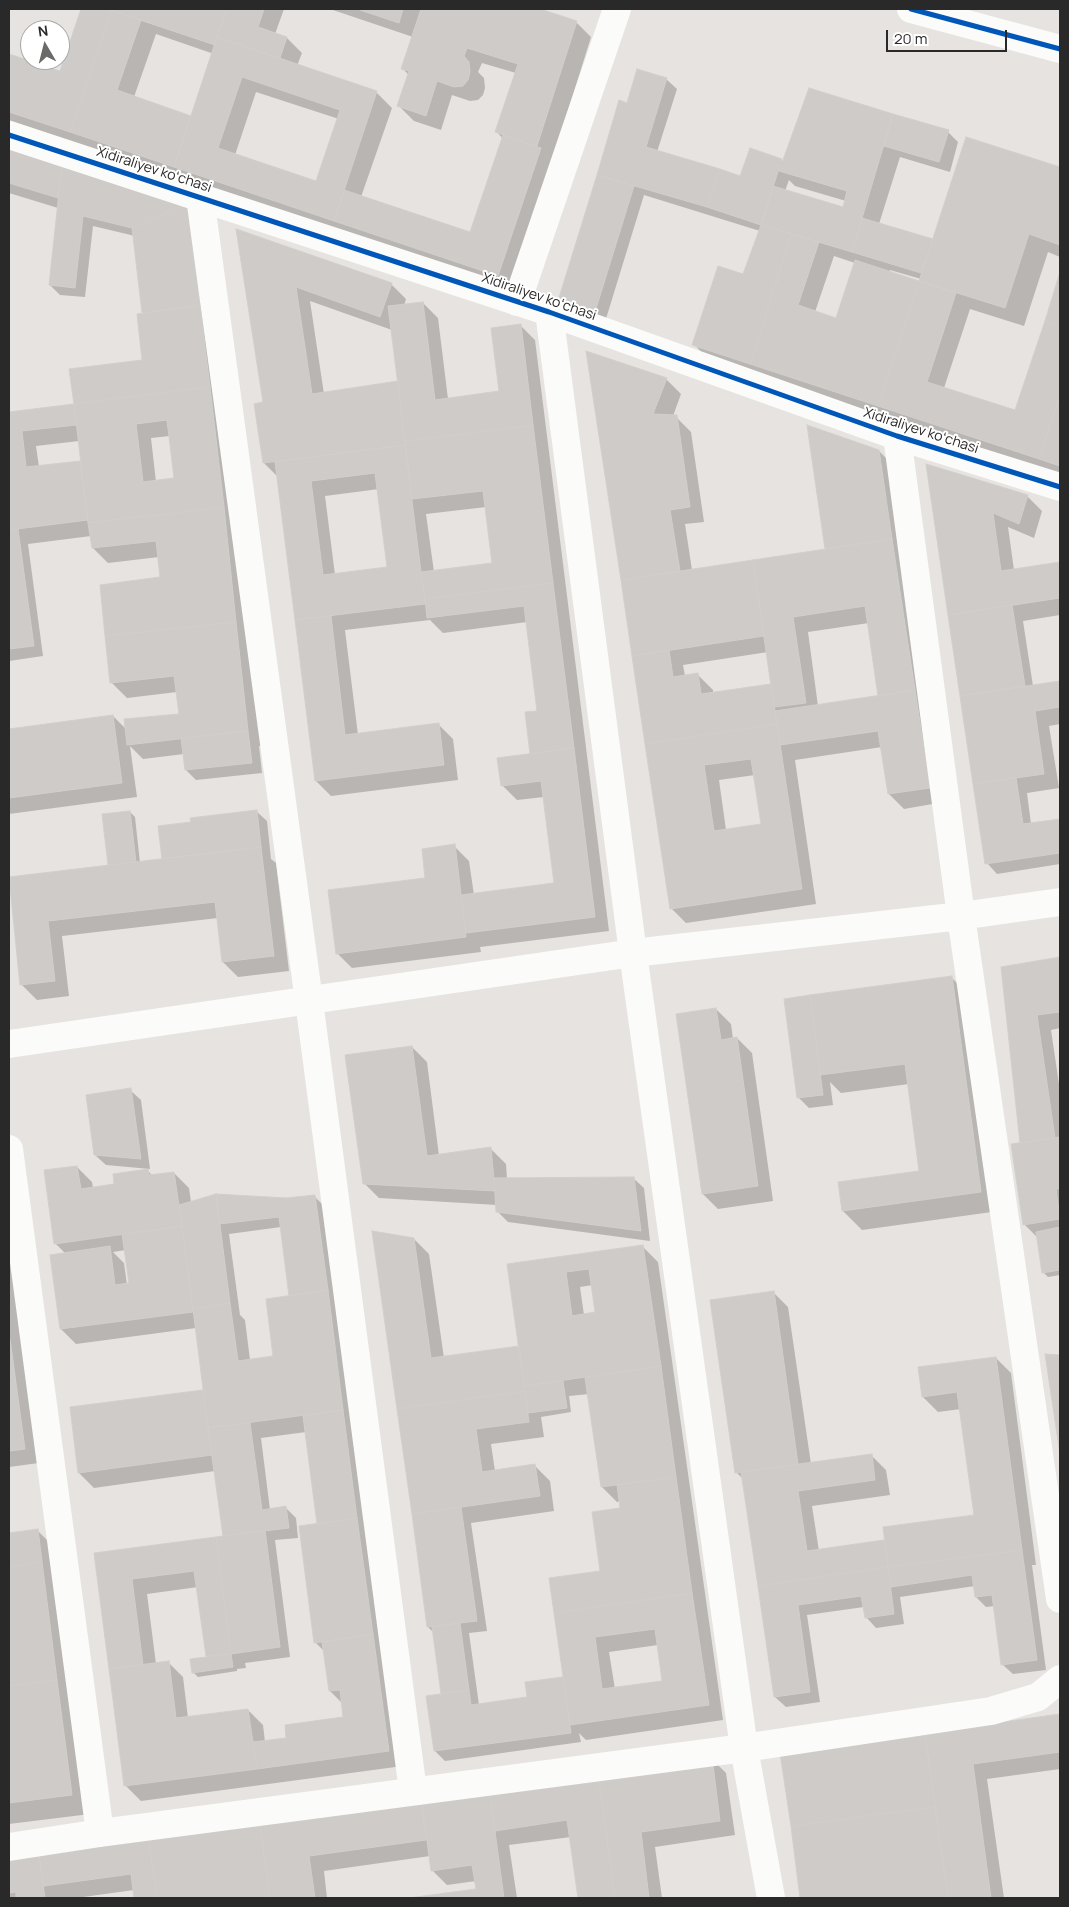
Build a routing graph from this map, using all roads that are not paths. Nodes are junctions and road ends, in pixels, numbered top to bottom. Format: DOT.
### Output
graph roads {
  1 [pos="618,9"];
  2 [pos="911,9"];
  3 [pos="1060,49"];
  4 [pos="9,135"];
  5 [pos="200,197"];
  6 [pos="517,302"];
  7 [pos="550,312"];
  8 [pos="897,436"];
  9 [pos="1060,487"];
  10 [pos="1060,902"];
  11 [pos="961,916"];
  12 [pos="633,953"];
  13 [pos="309,1001"];
  14 [pos="9,1044"];
  15 [pos="9,1149"];
  16 [pos="1060,1599"];
  17 [pos="1060,1679"];
  18 [pos="744,1748"];
  19 [pos="413,1791"];
  20 [pos="100,1833"];
  21 [pos="9,1847"];
  22 [pos="771,1898"];
  1 -- 6 [label="street"];
  2 -- 3 [label="street"];
  4 -- 5 [label="street, Xidiraliyev koʻchasi"];
  5 -- 6 [label="street, Xidiraliyev koʻchasi"];
  5 -- 13 [label="street"];
  6 -- 7 [label="street, Xidiraliyev koʻchasi"];
  7 -- 8 [label="street, Xidiraliyev koʻchasi"];
  7 -- 12 [label="street"];
  8 -- 9 [label="street, Xidiraliyev koʻchasi"];
  8 -- 11 [label="street"];
  10 -- 11 [label="street"];
  11 -- 12 [label="street"];
  11 -- 16 [label="street"];
  12 -- 13 [label="street"];
  12 -- 18 [label="street"];
  13 -- 14 [label="street"];
  13 -- 19 [label="street"];
  15 -- 20 [label="street"];
  17 -- 18 [label="street"];
  18 -- 19 [label="street"];
  18 -- 22 [label="street"];
  19 -- 20 [label="street"];
  20 -- 21 [label="street"];
}
